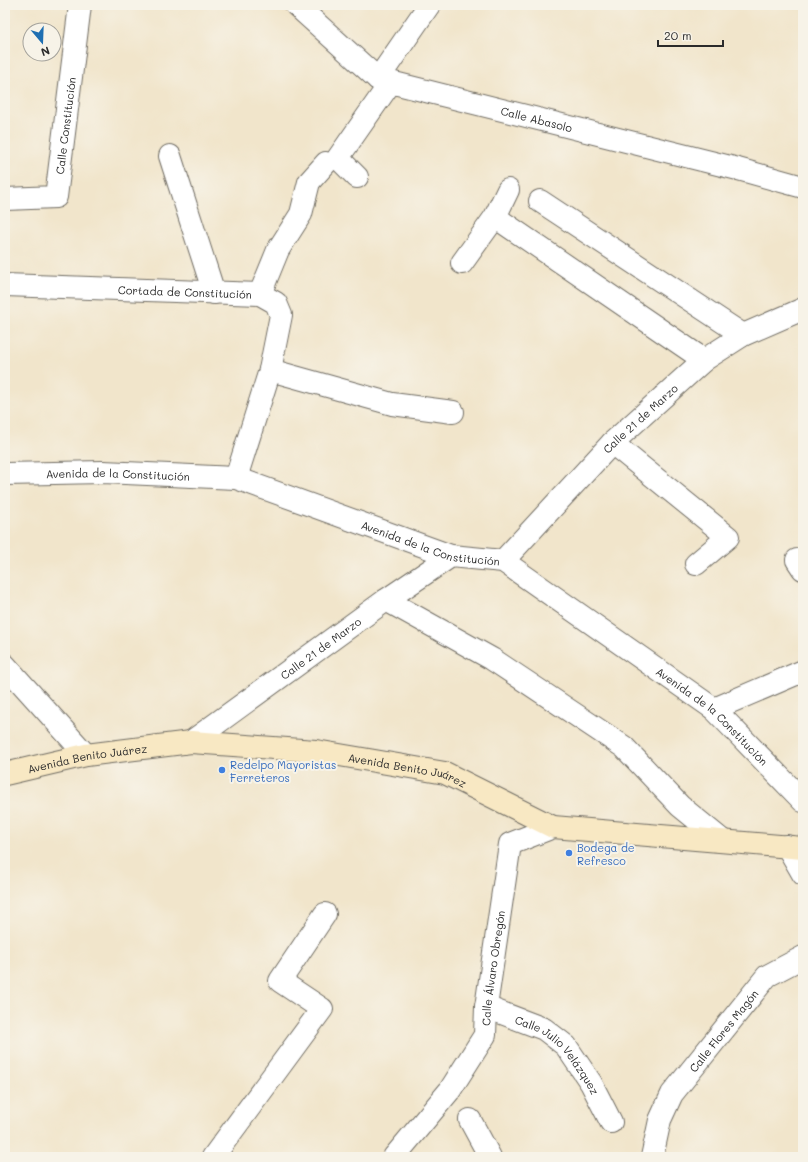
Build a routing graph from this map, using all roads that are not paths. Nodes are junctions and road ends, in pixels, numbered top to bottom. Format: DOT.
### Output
graph roads {
  1 [pos="80,5"];
  2 [pos="296,5"];
  3 [pos="429,5"];
  4 [pos="385,80"];
  5 [pos="170,156"];
  6 [pos="326,163"];
  7 [pos="357,177"];
  8 [pos="803,187"];
  9 [pos="508,190"];
  10 [pos="5,199"];
  11 [pos="540,201"];
  12 [pos="494,216"];
  13 [pos="462,263"];
  14 [pos="5,285"];
  15 [pos="214,293"];
  16 [pos="260,294"];
  17 [pos="803,309"];
  18 [pos="743,335"];
  19 [pos="704,360"];
  20 [pos="270,370"];
  21 [pos="453,412"];
  22 [pos="612,443"];
  23 [pos="5,474"];
  24 [pos="236,478"];
  25 [pos="451,556"];
  26 [pos="503,561"];
  27 [pos="696,564"];
  28 [pos="386,600"];
  29 [pos="5,665"];
  30 [pos="803,671"];
  31 [pos="714,709"];
  32 [pos="191,742"];
  33 [pos="86,755"];
  34 [pos="5,774"];
  35 [pos="803,801"];
  36 [pos="552,827"];
  37 [pos="723,841"];
  38 [pos="795,847"];
  39 [pos="803,874"];
  40 [pos="326,914"];
  41 [pos="803,957"];
  42 [pos="486,1007"];
  43 [pos="470,1120"];
  44 [pos="611,1122"];
  45 [pos="213,1157"];
  46 [pos="394,1157"];
  47 [pos="490,1157"];
  48 [pos="652,1157"];
  1 -- 10 [label="street, Calle Constitución"];
  2 -- 4 [label="street, Calle Abasolo"];
  3 -- 4 [label="street"];
  4 -- 7 [label="street"];
  4 -- 8 [label="street, Calle Abasolo"];
  5 -- 15 [label="street"];
  6 -- 16 [label="street"];
  9 -- 12 [label="street"];
  11 -- 18 [label="street"];
  12 -- 13 [label="street"];
  12 -- 19 [label="street"];
  14 -- 15 [label="street, Cortada de Constitución"];
  15 -- 16 [label="street, Cortada de Constitución"];
  16 -- 20 [label="street, Cortada de Constitución"];
  17 -- 18 [label="street, Calle 21 de Marzo"];
  18 -- 19 [label="street, Calle 21 de Marzo"];
  19 -- 22 [label="street, Calle 21 de Marzo"];
  20 -- 21 [label="street"];
  20 -- 24 [label="street, Cortada de Constitución"];
  22 -- 26 [label="street, Calle 21 de Marzo"];
  22 -- 27 [label="street"];
  23 -- 24 [label="street, Avenida de la Constitución"];
  24 -- 25 [label="street, Avenida de la Constitución"];
  25 -- 26 [label="street, Avenida de la Constitución"];
  25 -- 28 [label="street, Calle 21 de Marzo"];
  26 -- 31 [label="street, Avenida de la Constitución"];
  28 -- 32 [label="street, Calle 21 de Marzo"];
  28 -- 37 [label="street"];
  29 -- 33 [label="street"];
  30 -- 31 [label="street"];
  31 -- 35 [label="street, Avenida de la Constitución"];
  32 -- 33 [label="main road, Avenida Benito Juárez"];
  32 -- 36 [label="main road, Avenida Benito Juárez"];
  33 -- 34 [label="main road, Avenida Benito Juárez"];
  36 -- 37 [label="main road, Avenida Benito Juárez"];
  36 -- 42 [label="street, Calle Álvaro Obregón"];
  37 -- 38 [label="main road, Avenida Benito Juárez"];
  38 -- 39 [label="street"];
  40 -- 45 [label="street"];
  41 -- 48 [label="street, Calle Flores Magón"];
  42 -- 44 [label="street, Calle Julio Velázquez"];
  42 -- 46 [label="street, Calle Álvaro Obregón"];
  43 -- 47 [label="street"];
}
